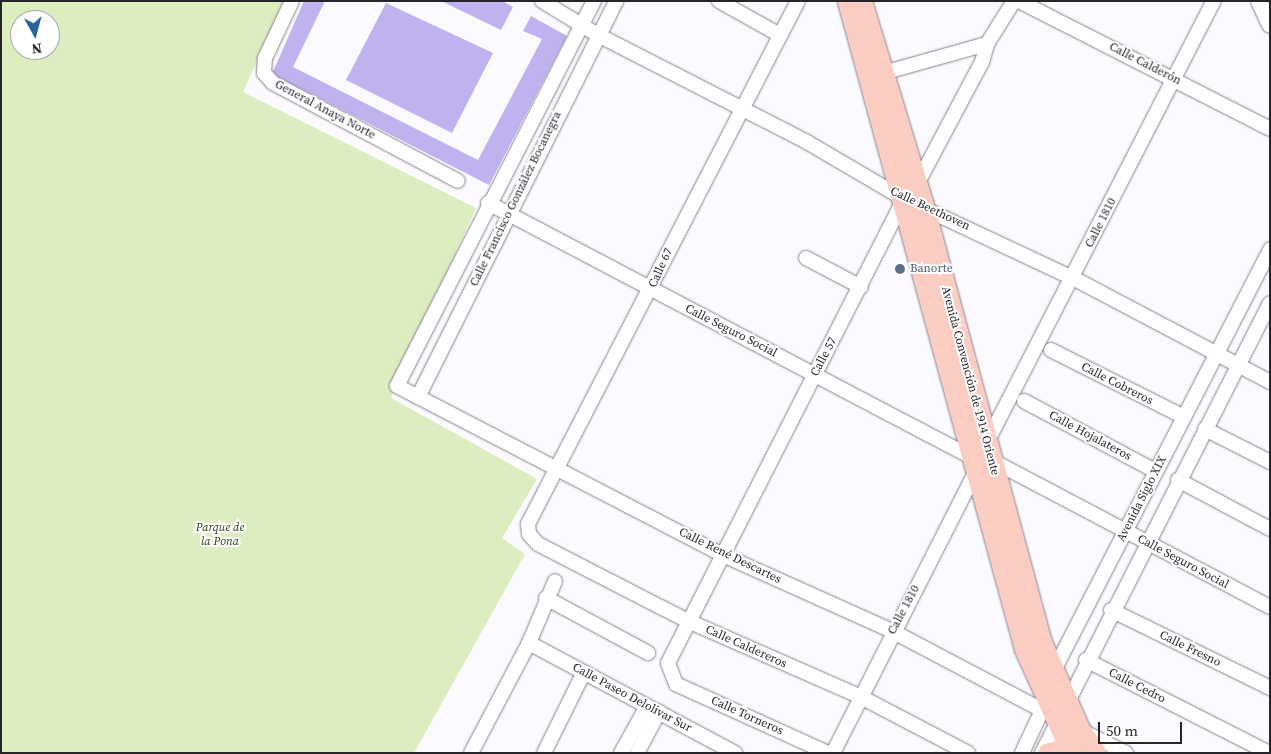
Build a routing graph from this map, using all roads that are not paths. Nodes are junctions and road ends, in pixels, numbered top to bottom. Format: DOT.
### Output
graph roads {
  1 [pos="292,1"];
  2 [pos="542,1"];
  3 [pos="594,1"];
  4 [pos="616,1"];
  5 [pos="719,1"];
  6 [pos="798,1"];
  7 [pos="848,1"];
  8 [pos="860,1"];
  9 [pos="1014,1"];
  10 [pos="1019,1"];
  11 [pos="1214,1"];
  12 [pos="1259,1"];
  13 [pos="582,24"];
  14 [pos="1270,25"];
  15 [pos="598,35"];
  16 [pos="780,35"];
  17 [pos="987,44"];
  18 [pos="883,73"];
  19 [pos="1174,78"];
  20 [pos="741,109"];
  21 [pos="1270,129"];
  22 [pos="458,180"];
  23 [pos="914,197"];
  24 [pos="488,203"];
  25 [pos="508,214"];
  26 [pos="1270,249"];
  27 [pos="806,258"];
  28 [pos="1073,278"];
  29 [pos="861,287"];
  30 [pos="651,290"];
  31 [pos="1270,303"];
  32 [pos="1051,350"];
  33 [pos="1215,355"];
  34 [pos="1237,365"];
  35 [pos="815,374"];
  36 [pos="1270,382"];
  37 [pos="397,386"];
  38 [pos="418,397"];
  39 [pos="1024,401"];
  40 [pos="1184,417"];
  41 [pos="1205,429"];
  42 [pos="982,458"];
  43 [pos="1270,462"];
  44 [pos="559,467"];
  45 [pos="1155,471"];
  46 [pos="1178,480"];
  47 [pos="1270,529"];
  48 [pos="1126,531"];
  49 [pos="529,534"];
  50 [pos="1147,543"];
  51 [pos="723,555"];
  52 [pos="555,581"];
  53 [pos="546,598"];
  54 [pos="1270,607"];
  55 [pos="1111,610"];
  56 [pos="688,621"];
  57 [pos="892,632"];
  58 [pos="529,643"];
  59 [pos="648,653"];
  60 [pos="1086,660"];
  61 [pos="584,672"];
  62 [pos="669,674"];
  63 [pos="1052,674"];
  64 [pos="1270,688"];
  65 [pos="859,696"];
  66 [pos="1068,703"];
  67 [pos="653,709"];
  68 [pos="1050,711"];
  69 [pos="1079,729"];
  70 [pos="714,748"];
  71 [pos="1071,751"];
  72 [pos="471,753"];
  73 [pos="544,753"];
  74 [pos="620,753"];
  75 [pos="637,753"];
  76 [pos="735,753"];
  77 [pos="828,753"];
  78 [pos="833,753"];
  79 [pos="968,753"];
  80 [pos="1022,753"];
  81 [pos="1042,753"];
  82 [pos="1048,753"];
  83 [pos="1096,753"];
  84 [pos="1126,753"];
  85 [pos="1269,753"];
  1 -- 22 [label="street, General Anaya Norte"];
  2 -- 13 [label="street, Calle Beethoven"];
  3 -- 13 [label="street, Calle Francisco González Bocanegra"];
  4 -- 15 [label="street, Calle Francisco González Bocanegra"];
  5 -- 16 [label="street"];
  6 -- 16 [label="street, Calle 67"];
  7 -- 23 [label="main road, Avenida Convención de 1914 Oriente"];
  8 -- 18 [label="main road, Avenida Convención de 1914 Oriente"];
  9 -- 17 [label="street, Calle 57"];
  10 -- 19 [label="street, Calle Calderón"];
  11 -- 19 [label="street, Calle 1810"];
  12 -- 14 [label="street"];
  13 -- 15 [label="street, Calle Beethoven"];
  13 -- 24 [label="street, Calle Francisco González Bocanegra"];
  15 -- 20 [label="street, Calle Beethoven"];
  15 -- 25 [label="street, Calle Francisco González Bocanegra"];
  16 -- 20 [label="street, Calle 67"];
  17 -- 18 [label="street"];
  17 -- 23 [label="street, Calle 57"];
  18 -- 23 [label="main road, Avenida Convención de 1914 Oriente"];
  19 -- 21 [label="street, Calle Calderón"];
  19 -- 28 [label="street, Calle 1810"];
  20 -- 23 [label="street, Calle Beethoven"];
  20 -- 30 [label="street, Calle 67"];
  23 -- 28 [label="street, Calle Beethoven"];
  23 -- 29 [label="street, Calle 57"];
  23 -- 42 [label="main road, Avenida Convención de 1914 Oriente"];
  24 -- 25 [label="street, Calle Seguro Social"];
  24 -- 37 [label="street, Calle Francisco González Bocanegra"];
  25 -- 30 [label="street, Calle Seguro Social"];
  25 -- 38 [label="street, Calle Francisco González Bocanegra"];
  26 -- 33 [label="street, Avenida Siglo XIX"];
  27 -- 29 [label="street"];
  28 -- 33 [label="street, Calle Beethoven"];
  28 -- 42 [label="street, Calle 1810"];
  29 -- 35 [label="street, Calle 57"];
  30 -- 35 [label="street, Calle Seguro Social"];
  30 -- 44 [label="street, Calle 67"];
  31 -- 34 [label="street, Avenida Siglo XIX"];
  32 -- 40 [label="street, Calle Cobreros"];
  33 -- 34 [label="street, Calle Beethoven"];
  33 -- 40 [label="street, Avenida Siglo XIX"];
  34 -- 36 [label="street, Calle Beethoven"];
  34 -- 41 [label="street, Avenida Siglo XIX"];
  35 -- 42 [label="street, Calle Seguro Social"];
  35 -- 51 [label="street, Calle 57"];
  37 -- 38 [label="street, Calle René Descartes"];
  38 -- 44 [label="street, Calle René Descartes"];
  39 -- 45 [label="street, Calle Hojalateros"];
  40 -- 45 [label="street, Avenida Siglo XIX"];
  41 -- 43 [label="street"];
  41 -- 46 [label="street, Avenida Siglo XIX"];
  42 -- 48 [label="street, Calle Seguro Social"];
  42 -- 57 [label="street, Calle 1810"];
  42 -- 63 [label="main road, Avenida Convención de 1914 Oriente"];
  42 -- 68 [label="main road, Avenida Convención de 1914 Oriente"];
  44 -- 49 [label="street, Calle 67"];
  44 -- 51 [label="street, Calle René Descartes"];
  45 -- 48 [label="street, Avenida Siglo XIX"];
  46 -- 47 [label="street"];
  46 -- 50 [label="street, Avenida Siglo XIX"];
  48 -- 50 [label="street, Calle Seguro Social"];
  48 -- 63 [label="street, Avenida Siglo XIX"];
  49 -- 56 [label="street, Calle Caldereros"];
  50 -- 54 [label="street, Calle Seguro Social"];
  50 -- 55 [label="street, Avenida Siglo XIX"];
  51 -- 56 [label="street, Calle 57"];
  51 -- 57 [label="street, Calle René Descartes"];
  52 -- 53 [label="street"];
  53 -- 58 [label="street"];
  53 -- 59 [label="street"];
  55 -- 60 [label="street, Avenida Siglo XIX"];
  55 -- 64 [label="street, Calle Fresno"];
  56 -- 62 [label="street, Calle 57"];
  56 -- 65 [label="street, Calle Caldereros"];
  57 -- 65 [label="street, Calle 1810"];
  57 -- 68 [label="street, Calle René Descartes"];
  58 -- 61 [label="street, Calle Paseo Delolivar Sur"];
  58 -- 72 [label="street"];
  60 -- 66 [label="street, Avenida Siglo XIX"];
  60 -- 85 [label="street, Calle Cedro"];
  61 -- 67 [label="street, Calle Paseo Delolivar Sur"];
  61 -- 73 [label="street"];
  62 -- 77 [label="street, Calle Torneros"];
  63 -- 66 [label="main road, Avenida Convención de 1914 Oriente"];
  63 -- 68 [label="street, Avenida Siglo XIX"];
  65 -- 78 [label="street, Calle 1810"];
  65 -- 79 [label="street, Calle Caldereros"];
  66 -- 68 [label="street, Avenida Siglo XIX"];
  66 -- 69 [label="main road, Avenida Convención de 1914 Oriente"];
  67 -- 70 [label="street, Calle Paseo Delolivar Sur"];
  67 -- 74 [label="street"];
  67 -- 75 [label="street"];
  68 -- 71 [label="main road, Avenida Convención de 1914 Oriente"];
  68 -- 80 [label="street, Avenida Siglo XIX"];
  68 -- 81 [label="street, Avenida Siglo XIX"];
  69 -- 83 [label="main road, Avenida Convención de 1914 Oriente"];
  69 -- 84 [label="street"];
  70 -- 76 [label="street, Calle Paseo Delolivar Sur"];
  71 -- 82 [label="main road"];
}
